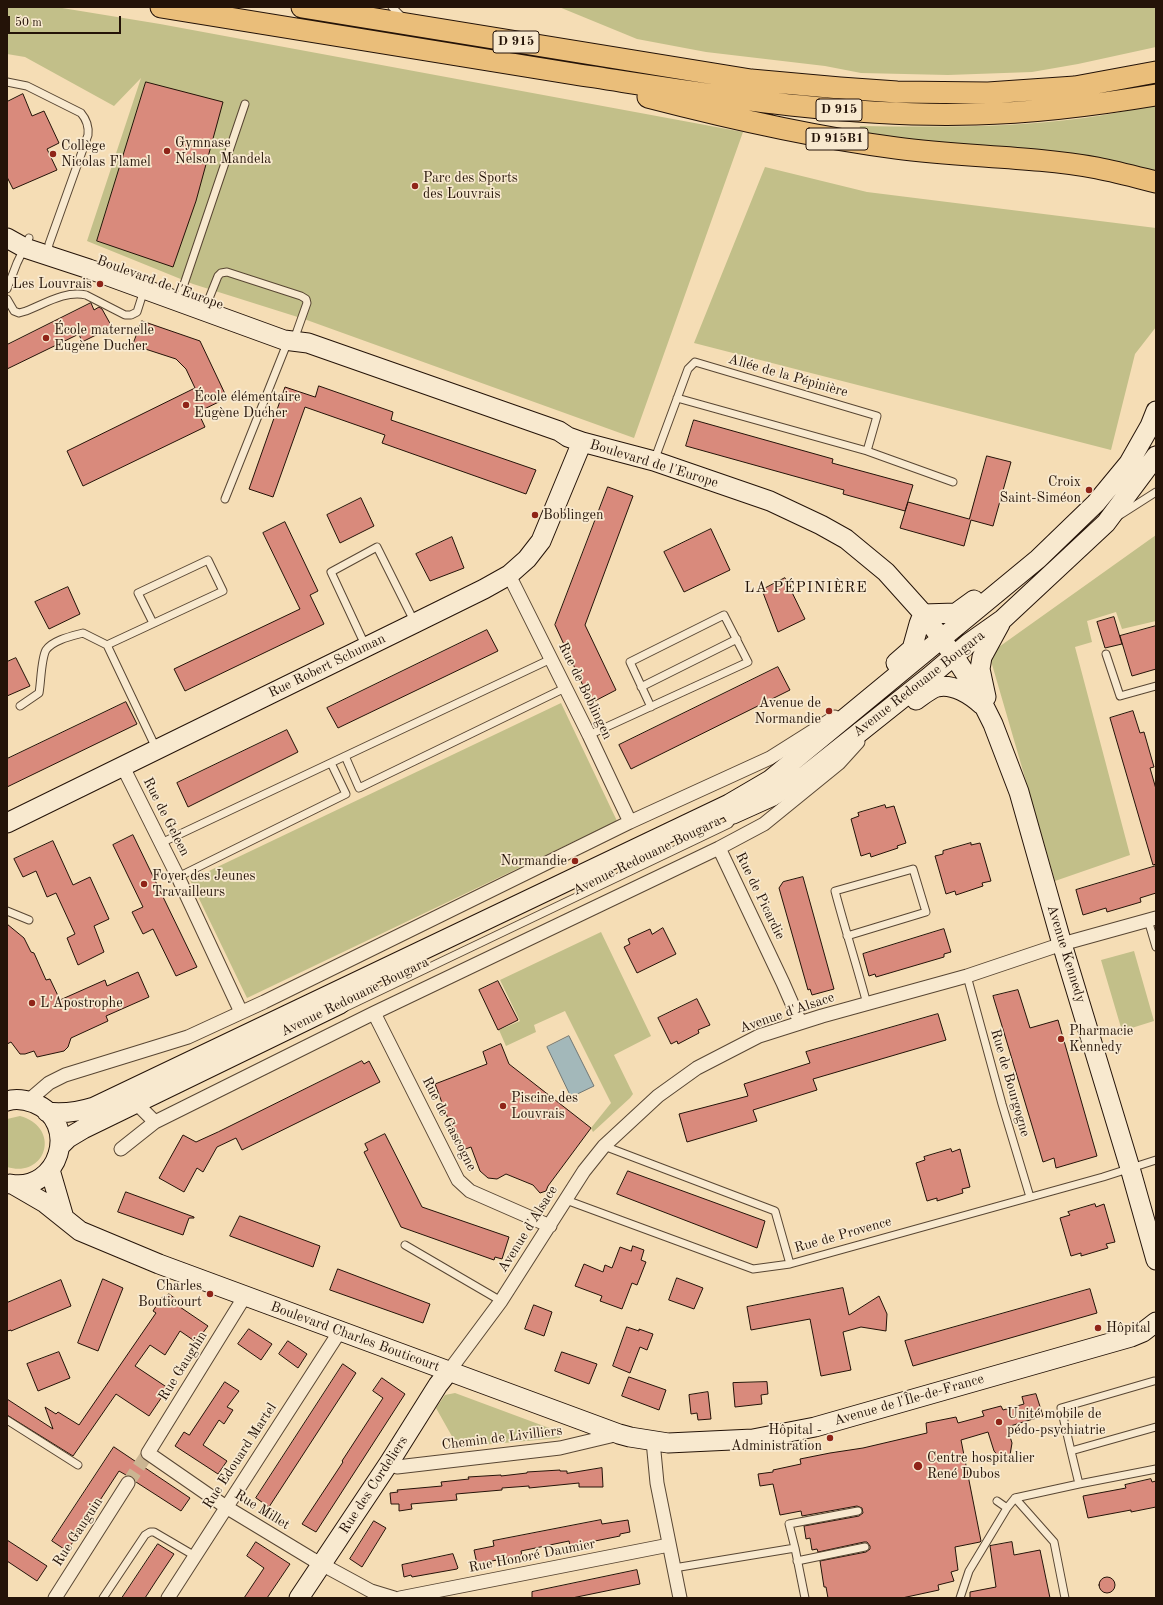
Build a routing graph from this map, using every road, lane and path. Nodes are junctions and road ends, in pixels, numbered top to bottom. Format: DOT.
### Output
graph roads {
  1 [pos="161,7"];
  2 [pos="302,7"];
  3 [pos="392,7"];
  4 [pos="408,24"];
  5 [pos="523,66"];
  6 [pos="1156,72"];
  7 [pos="7,82"];
  8 [pos="1156,94"];
  9 [pos="245,104"];
  10 [pos="1156,182"];
  11 [pos="7,238"];
  12 [pos="27,243"];
  13 [pos="48,250"];
  14 [pos="7,289"];
  15 [pos="144,289"];
  16 [pos="182,290"];
  17 [pos="7,299"];
  18 [pos="206,306"];
  19 [pos="297,339"];
  20 [pos="677,398"];
  21 [pos="1156,411"];
  22 [pos="582,442"];
  23 [pos="867,451"];
  24 [pos="1156,456"];
  25 [pos="654,461"];
  26 [pos="953,482"];
  27 [pos="1156,492"];
  28 [pos="225,499"];
  29 [pos="1106,523"];
  30 [pos="509,575"];
  31 [pos="1006,586"];
  32 [pos="923,614"];
  33 [pos="1003,619"];
  34 [pos="415,623"];
  35 [pos="153,624"];
  36 [pos="941,638"];
  37 [pos="736,639"];
  38 [pos="107,645"];
  39 [pos="366,647"];
  40 [pos="1106,654"];
  41 [pos="954,656"];
  42 [pos="552,659"];
  43 [pos="1156,686"];
  44 [pos="641,687"];
  45 [pos="565,688"];
  46 [pos="872,697"];
  47 [pos="983,705"];
  48 [pos="20,706"];
  49 [pos="651,707"];
  50 [pos="883,713"];
  51 [pos="993,724"];
  52 [pos="589,735"];
  53 [pos="852,737"];
  54 [pos="157,749"];
  55 [pos="345,756"];
  56 [pos="331,763"];
  57 [pos="123,766"];
  58 [pos="7,822"];
  59 [pos="630,822"];
  60 [pos="161,842"];
  61 [pos="719,848"];
  62 [pos="178,877"];
  63 [pos="7,911"];
  64 [pos="1152,919"];
  65 [pos="29,920"];
  66 [pos="847,936"];
  67 [pos="1062,944"];
  68 [pos="1156,947"];
  69 [pos="967,976"];
  70 [pos="867,1004"];
  71 [pos="241,1012"];
  72 [pos="374,1013"];
  73 [pos="800,1022"];
  74 [pos="8,1100"];
  75 [pos="142,1100"];
  76 [pos="28,1101"];
  77 [pos="47,1112"];
  78 [pos="155,1122"];
  79 [pos="60,1146"];
  80 [pos="604,1146"];
  81 [pos="121,1149"];
  82 [pos="1156,1160"];
  83 [pos="1130,1168"];
  84 [pos="50,1170"];
  85 [pos="11,1184"];
  86 [pos="1030,1197"];
  87 [pos="566,1200"];
  88 [pos="64,1218"];
  89 [pos="550,1226"];
  90 [pos="405,1245"];
  91 [pos="1156,1260"];
  92 [pos="790,1264"];
  93 [pos="245,1296"];
  94 [pos="501,1301"];
  95 [pos="1156,1322"];
  96 [pos="340,1331"];
  97 [pos="448,1371"];
  98 [pos="1154,1381"];
  99 [pos="7,1420"];
  100 [pos="1156,1427"];
  101 [pos="619,1434"];
  102 [pos="653,1440"];
  103 [pos="1071,1451"];
  104 [pos="148,1453"];
  105 [pos="389,1463"];
  106 [pos="78,1465"];
  107 [pos="1156,1469"];
  108 [pos="128,1483"];
  109 [pos="1079,1484"];
  110 [pos="1015,1498"];
  111 [pos="997,1501"];
  112 [pos="226,1507"];
  113 [pos="1007,1508"];
  114 [pos="858,1511"];
  115 [pos="670,1545"];
  116 [pos="865,1547"];
  117 [pos="794,1548"];
  118 [pos="195,1556"];
  119 [pos="797,1561"];
  120 [pos="321,1564"];
  121 [pos="674,1568"];
  122 [pos="55,1598"];
  123 [pos="103,1598"];
  124 [pos="168,1598"];
  125 [pos="299,1598"];
  126 [pos="394,1598"];
  127 [pos="400,1598"];
  128 [pos="680,1598"];
  129 [pos="805,1598"];
  130 [pos="960,1598"];
  131 [pos="1065,1598"];
  1 -- 5 [label="main road, D 915"];
  2 -- 4 [label="main road, D 915"];
  3 -- 4 [label="lane"];
  4 -- 6 [label="main road, D 915"];
  5 -- 8 [label="main road, D 915"];
  5 -- 10 [label="main road, D 915B1"];
  7 -- 13 [label="lane"];
  9 -- 16 [label="lane"];
  11 -- 12 [label="street, Boulevard de l'Europe"];
  12 -- 13 [label="street, Boulevard de l'Europe"];
  12 -- 14 [label="lane"];
  13 -- 15 [label="street, Boulevard de l'Europe"];
  13 -- 16 [label="street, Boulevard de l'Europe"];
  15 -- 17 [label="lane"];
  15 -- 18 [label="street, Boulevard de l'Europe"];
  16 -- 18 [label="street, Boulevard de l'Europe"];
  18 -- 19 [label="street, Boulevard de l'Europe"];
  18 -- 19 [label="lane"];
  19 -- 22 [label="street, Boulevard de l'Europe"];
  19 -- 28 [label="lane"];
  20 -- 23 [label="lane"];
  20 -- 23 [label="lane, Allée de la Pépinière"];
  20 -- 25 [label="lane, Allée de la Pépinière"];
  21 -- 31 [label="street, Avenue Redouane Bougara"];
  22 -- 25 [label="street, Boulevard de l'Europe"];
  22 -- 30 [label="street, Rue Robert Schuman"];
  23 -- 26 [label="lane"];
  24 -- 29 [label="street, Avenue Redouane Bougara"];
  25 -- 32 [label="street, Boulevard de l'Europe"];
  27 -- 29 [label="lane"];
  29 -- 33 [label="street, Avenue Redouane Bougara"];
  30 -- 34 [label="street, Rue Robert Schuman"];
  30 -- 42 [label="street, Rue de Boblingen"];
  31 -- 32 [label="street"];
  31 -- 36 [label="street, Avenue Redouane Bougara"];
  31 -- 41 [label="street"];
  32 -- 36 [label="street, Boulevard de l'Europe"];
  32 -- 46 [label="street"];
  33 -- 41 [label="street, Avenue Redouane Bougara"];
  33 -- 51 [label="street"];
  34 -- 39 [label="street, Rue Robert Schuman"];
  34 -- 39 [label="lane"];
  35 -- 35 [label="lane"];
  35 -- 38 [label="lane"];
  36 -- 41 [label="street, Boulevard de l'Europe"];
  36 -- 46 [label="street, Avenue Redouane Bougara"];
  36 -- 53 [label="street"];
  37 -- 44 [label="lane"];
  37 -- 44 [label="lane"];
  37 -- 49 [label="lane"];
  38 -- 48 [label="lane"];
  38 -- 54 [label="lane"];
  39 -- 54 [label="street, Rue Robert Schuman"];
  40 -- 43 [label="lane"];
  41 -- 47 [label="street, Avenue Kennedy"];
  41 -- 50 [label="street, Avenue Redouane Bougara"];
  42 -- 45 [label="street, Rue de Boblingen"];
  42 -- 55 [label="lane"];
  44 -- 49 [label="lane"];
  45 -- 52 [label="street, Rue de Boblingen"];
  45 -- 55 [label="lane"];
  46 -- 59 [label="street, Avenue Redouane Bougara"];
  46 -- 77 [label="street, Avenue Redouane Bougara"];
  47 -- 50 [label="street"];
  47 -- 51 [label="street, Avenue Kennedy"];
  49 -- 52 [label="lane"];
  50 -- 53 [label="street, Avenue Redouane Bougara"];
  50 -- 61 [label="street, Rue de Picardie"];
  51 -- 67 [label="street, Avenue Kennedy"];
  52 -- 59 [label="street, Rue de Boblingen"];
  53 -- 75 [label="street, Avenue Redouane Bougara"];
  54 -- 57 [label="street, Rue Robert Schuman"];
  55 -- 56 [label="lane"];
  56 -- 60 [label="lane"];
  56 -- 62 [label="lane"];
  57 -- 58 [label="street, Rue Robert Schuman"];
  57 -- 60 [label="street, Rue de Geleen"];
  59 -- 71 [label="street, Avenue Redouane Bougara"];
  60 -- 62 [label="street, Rue de Geleen"];
  61 -- 72 [label="street, Avenue Redouane Bougara"];
  61 -- 73 [label="street, Rue de Picardie"];
  62 -- 71 [label="street, Rue de Geleen"];
  63 -- 65 [label="lane"];
  64 -- 67 [label="street, Avenue d'Alsace"];
  64 -- 68 [label="lane"];
  66 -- 66 [label="lane"];
  66 -- 70 [label="lane"];
  67 -- 69 [label="street, Avenue d'Alsace"];
  67 -- 83 [label="street, Avenue Kennedy"];
  69 -- 70 [label="street, Avenue d'Alsace"];
  69 -- 86 [label="lane, Rue de Bourgogne"];
  70 -- 73 [label="street, Avenue d'Alsace"];
  71 -- 76 [label="street, Avenue Redouane Bougara"];
  72 -- 78 [label="street, Avenue Redouane Bougara"];
  72 -- 89 [label="street, Rue de Gascogne"];
  73 -- 80 [label="street, Avenue d'Alsace"];
  74 -- 76 [label="street"];
  75 -- 78 [label="street"];
  75 -- 79 [label="street, Avenue Redouane Bougara"];
  76 -- 77 [label="street"];
  77 -- 79 [label="street"];
  78 -- 81 [label="street, Avenue Redouane Bougara"];
  79 -- 84 [label="street"];
  80 -- 87 [label="street, Avenue d'Alsace"];
  80 -- 92 [label="lane"];
  82 -- 83 [label="lane, Rue de Provence"];
  83 -- 86 [label="lane, Rue de Provence"];
  83 -- 91 [label="street, Avenue Kennedy"];
  84 -- 85 [label="street"];
  84 -- 88 [label="street"];
  85 -- 88 [label="street, Boulevard Charles Bouticourt"];
  86 -- 92 [label="lane, Rue de Provence"];
  87 -- 89 [label="street, Avenue d'Alsace"];
  87 -- 92 [label="lane, Rue de Provence"];
  88 -- 93 [label="street, Boulevard Charles Bouticourt"];
  89 -- 94 [label="street, Avenue d'Alsace"];
  90 -- 94 [label="lane"];
  93 -- 96 [label="street, Boulevard Charles Bouticourt"];
  93 -- 104 [label="street, Rue Gaughin"];
  94 -- 97 [label="street, Avenue d'Alsace"];
  95 -- 102 [label="street, Avenue de l'Île-de-France"];
  96 -- 97 [label="street, Boulevard Charles Bouticourt"];
  96 -- 112 [label="street, Rue Edouard Martel"];
  97 -- 101 [label="street, Boulevard Charles Bouticourt"];
  97 -- 105 [label="street, Rue des Cordeliers"];
  98 -- 103 [label="lane"];
  99 -- 106 [label="lane"];
  100 -- 103 [label="lane"];
  101 -- 102 [label="street, Boulevard Charles Bouticourt"];
  101 -- 105 [label="street, Chemin de Livilliers"];
  102 -- 115 [label="street"];
  103 -- 109 [label="lane"];
  104 -- 112 [label="street, Rue Millet"];
  105 -- 120 [label="street, Rue des Cordeliers"];
  107 -- 109 [label="lane"];
  108 -- 122 [label="street, Rue Gauguin"];
  109 -- 110 [label="lane"];
  110 -- 113 [label="lane"];
  110 -- 131 [label="lane"];
  111 -- 113 [label="lane"];
  112 -- 118 [label="street, Rue Edouard Martel"];
  112 -- 120 [label="street, Rue Millet"];
  113 -- 130 [label="lane"];
  114 -- 117 [label="lane"];
  115 -- 121 [label="street"];
  115 -- 127 [label="street, Rue Honoré Daumier"];
  116 -- 119 [label="lane"];
  117 -- 119 [label="lane"];
  117 -- 121 [label="lane"];
  118 -- 123 [label="lane"];
  118 -- 124 [label="street, Rue Edouard Martel"];
  119 -- 129 [label="lane"];
  120 -- 125 [label="street, Rue des Cordeliers"];
  120 -- 126 [label="street"];
  121 -- 128 [label="street"];
}
